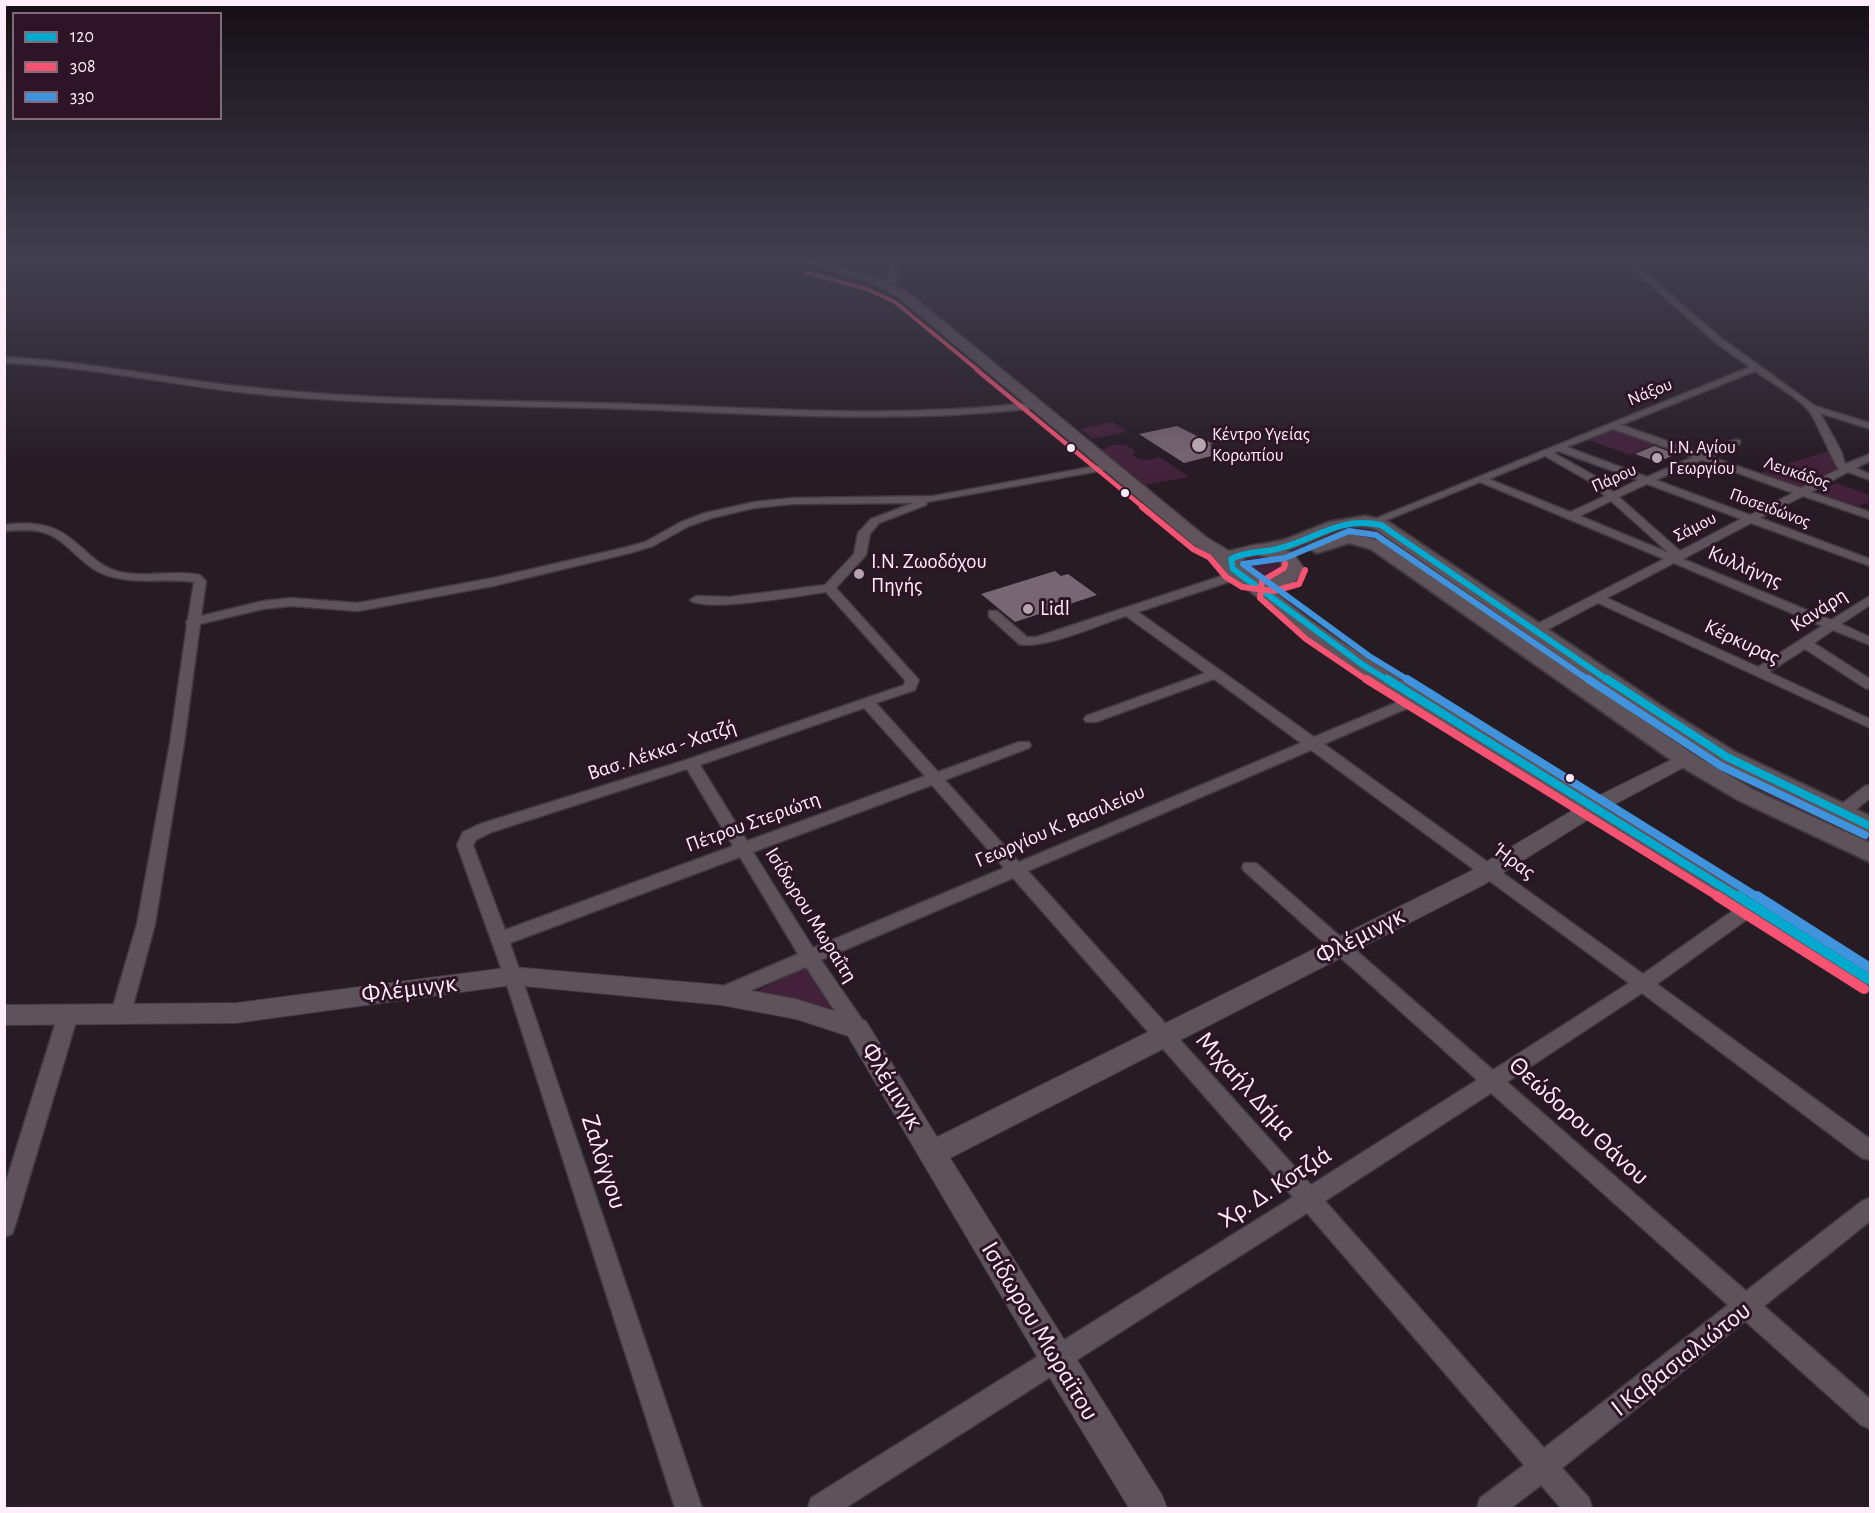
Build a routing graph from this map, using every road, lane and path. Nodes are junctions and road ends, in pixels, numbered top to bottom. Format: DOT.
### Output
graph roads {
  1 [pos="951,333"];
  2 [pos="1709,333"];
  3 [pos="7,361"];
  4 [pos="1755,368"];
  5 [pos="1036,405"];
  6 [pos="1812,408"];
  7 [pos="1611,425"];
  8 [pos="1870,426"];
  9 [pos="1737,442"];
  10 [pos="1557,447"];
  11 [pos="1545,452"];
  12 [pos="1702,457"];
  13 [pos="1870,457"];
  14 [pos="1112,466"];
  15 [pos="1847,470"];
  16 [pos="1870,477"];
  17 [pos="1481,478"];
  18 [pos="1648,481"];
  19 [pos="1803,492"];
  20 [pos="1611,496"];
  21 [pos="933,499"];
  22 [pos="1571,516"];
  23 [pos="1870,516"];
  24 [pos="1751,519"];
  25 [pos="1373,522"];
  26 [pos="4,528"];
  27 [pos="1194,535"];
  28 [pos="1251,550"];
  29 [pos="1676,557"];
  30 [pos="1870,563"];
  31 [pos="1240,573"];
  32 [pos="1291,573"];
  33 [pos="829,588"];
  34 [pos="1597,598"];
  35 [pos="696,600"];
  36 [pos="1870,600"];
  37 [pos="1274,601"];
  38 [pos="1128,611"];
  39 [pos="993,614"];
  40 [pos="192,622"];
  41 [pos="1832,625"];
  42 [pos="1536,630"];
  43 [pos="1870,640"];
  44 [pos="1805,643"];
  45 [pos="1217,673"];
  46 [pos="1759,673"];
  47 [pos="1870,685"];
  48 [pos="1417,699"];
  49 [pos="868,704"];
  50 [pos="1091,719"];
  51 [pos="1870,724"];
  52 [pos="1311,743"];
  53 [pos="1024,745"];
  54 [pos="1685,759"];
  55 [pos="691,763"];
  56 [pos="933,779"];
  57 [pos="1870,790"];
  58 [pos="1595,806"];
  59 [pos="1841,813"];
  60 [pos="1870,826"];
  61 [pos="469,836"];
  62 [pos="743,849"];
  63 [pos="1870,853"];
  64 [pos="1250,867"];
  65 [pos="1015,870"];
  66 [pos="1490,871"];
  67 [pos="1754,905"];
  68 [pos="498,940"];
  69 [pos="1339,947"];
  70 [pos="809,957"];
  71 [pos="513,976"];
  72 [pos="1870,980"];
  73 [pos="1642,984"];
  74 [pos="721,995"];
  75 [pos="121,1013"];
  76 [pos="68,1015"];
  77 [pos="4,1016"];
  78 [pos="857,1028"];
  79 [pos="1163,1036"];
  80 [pos="1491,1080"];
  81 [pos="1870,1151"];
  82 [pos="932,1153"];
  83 [pos="1309,1200"];
  84 [pos="1870,1208"];
  85 [pos="4,1226"];
  86 [pos="1747,1306"];
  87 [pos="1056,1359"];
  88 [pos="1870,1416"];
  89 [pos="1543,1468"];
  90 [pos="688,1509"];
  91 [pos="821,1509"];
  92 [pos="1149,1509"];
  93 [pos="1490,1509"];
  94 [pos="1579,1509"];
  1 -- 5 [label="main road"];
  2 -- 4 [label="street"];
  3 -- 5 [label="street"];
  4 -- 6 [label="street"];
  4 -- 7 [label="street, Νάξου"];
  5 -- 14 [label="main road"];
  6 -- 8 [label="street"];
  6 -- 15 [label="street"];
  7 -- 10 [label="street, Νάξου"];
  7 -- 12 [label="street, Λευκάδος"];
  9 -- 12 [label="street, Πάρου"];
  10 -- 11 [label="street, Νάξου"];
  10 -- 18 [label="street, Ποσειδώνος"];
  11 -- 17 [label="street, Νάξου"];
  11 -- 20 [label="street"];
  12 -- 18 [label="street, Πάρου"];
  12 -- 19 [label="street, Λευκάδος"];
  13 -- 15 [label="street, Σάμου"];
  14 -- 21 [label="street"];
  14 -- 27 [label="main road"];
  15 -- 16 [label="street"];
  15 -- 19 [label="street, Σάμου"];
  17 -- 22 [label="street, Κυλλήνης"];
  17 -- 25 [label="street, Νάξου"];
  18 -- 20 [label="street, Πάρου"];
  18 -- 24 [label="street, Ποσειδώνος"];
  19 -- 23 [label="street, Λευκάδος"];
  19 -- 24 [label="street, Σάμου"];
  20 -- 22 [label="street, Πάρου"];
  20 -- 29 [label="street"];
  21 -- 33 [label="street"];
  21 -- 40 [label="street"];
  22 -- 29 [label="street, Κυλλήνης"];
  24 -- 29 [label="street, Σάμου"];
  24 -- 30 [label="street, Ποσειδώνος"];
  25 -- 28 [label="main road"];
  25 -- 42 [label="main road"];
  26 -- 40 [label="street"];
  27 -- 28 [label="main road"];
  27 -- 31 [label="main road"];
  28 -- 31 [label="main road"];
  28 -- 32 [label="main road"];
  29 -- 34 [label="street, Σάμου"];
  29 -- 41 [label="street, Κυλλήνης"];
  31 -- 32 [label="main road"];
  31 -- 37 [label="main road"];
  31 -- 38 [label="street"];
  32 -- 37 [label="main road"];
  32 -- 54 [label="main road"];
  33 -- 35 [label="street"];
  33 -- 49 [label="street, Βασ. Λέκκα - Χατζή"];
  34 -- 42 [label="street, Σάμου"];
  34 -- 46 [label="street, Κέρκυρας"];
  36 -- 41 [label="street, Κανάρη"];
  37 -- 48 [label="main road"];
  38 -- 39 [label="street"];
  38 -- 45 [label="street, Ήρας"];
  40 -- 75 [label="street"];
  41 -- 43 [label="street, Κυλλήνης"];
  41 -- 44 [label="street, Κανάρη"];
  42 -- 59 [label="main road"];
  44 -- 46 [label="street, Κανάρη"];
  44 -- 47 [label="street"];
  45 -- 50 [label="street"];
  45 -- 52 [label="street, Ήρας"];
  46 -- 51 [label="street, Κέρκυρας"];
  48 -- 52 [label="street, Γεωργίου Κ. Βασιλείου"];
  48 -- 58 [label="main road"];
  49 -- 55 [label="street, Βασ. Λέκκα - Χατζή"];
  49 -- 56 [label="street, Μιχαήλ Δήμα"];
  52 -- 65 [label="street, Γεωργίου Κ. Βασιλείου"];
  52 -- 66 [label="street, Ήρας"];
  53 -- 56 [label="street, Πέτρου Στεριώτη"];
  54 -- 58 [label="street, Φλέμινγκ"];
  54 -- 63 [label="main road"];
  55 -- 61 [label="street, Βασ. Λέκκα - Χατζή"];
  55 -- 62 [label="street, Ισίδωρου Μωραΐτη"];
  56 -- 62 [label="street, Πέτρου Στεριώτη"];
  56 -- 65 [label="street, Μιχαήλ Δήμα"];
  57 -- 59 [label="street"];
  58 -- 66 [label="street, Φλέμινγκ"];
  58 -- 67 [label="main road"];
  59 -- 60 [label="main road"];
  61 -- 68 [label="street, Ζαλόγγου"];
  62 -- 68 [label="street, Πέτρου Στεριώτη"];
  62 -- 70 [label="street, Ισίδωρου Μωραΐτη"];
  64 -- 69 [label="street, Θεώδορου Θάνου"];
  65 -- 70 [label="street, Γεωργίου Κ. Βασιλείου"];
  65 -- 79 [label="street, Μιχαήλ Δήμα"];
  66 -- 69 [label="street, Φλέμινγκ"];
  66 -- 73 [label="street, Ήρας"];
  67 -- 72 [label="main road"];
  67 -- 73 [label="street, Χρ. Δ. Κοτζιά"];
  68 -- 71 [label="street, Ζαλόγγου"];
  69 -- 79 [label="street, Φλέμινγκ"];
  69 -- 80 [label="street, Θεώδορου Θάνου"];
  70 -- 74 [label="street, Γεωργίου Κ. Βασιλείου"];
  70 -- 78 [label="street, Ισίδωρου Μωραΐτη"];
  71 -- 74 [label="street, Φλέμινγκ"];
  71 -- 75 [label="street, Φλέμινγκ"];
  71 -- 90 [label="street, Ζαλόγγου"];
  73 -- 80 [label="street, Χρ. Δ. Κοτζιά"];
  73 -- 81 [label="street, Ήρας"];
  74 -- 78 [label="street, Φλέμινγκ"];
  75 -- 76 [label="street, Φλέμινγκ"];
  76 -- 77 [label="street, Φλέμινγκ"];
  76 -- 85 [label="street"];
  78 -- 82 [label="street, Φλέμινγκ"];
  79 -- 82 [label="street, Φλέμινγκ"];
  79 -- 83 [label="street, Μιχαήλ Δήμα"];
  80 -- 83 [label="street, Χρ. Δ. Κοτζιά"];
  80 -- 86 [label="street, Θεώδορου Θάνου"];
  82 -- 87 [label="street, Ισίδωρου Μωραϊτου"];
  83 -- 87 [label="street, Χρ. Δ. Κοτζιά"];
  83 -- 89 [label="street, Μιχαήλ Δήμα"];
  84 -- 86 [label="street, Ι Καβασιαλιώτου"];
  86 -- 88 [label="street, Θεώδορου Θάνου"];
  86 -- 89 [label="street, Ι Καβασιαλιώτου"];
  87 -- 91 [label="street, Χρ. Δ. Κοτζιά"];
  87 -- 92 [label="street, Ισίδωρου Μωραϊτου"];
  89 -- 93 [label="street, Ι Καβασιαλιώτου"];
  89 -- 94 [label="street, Μιχαήλ Δήμα"];
}
